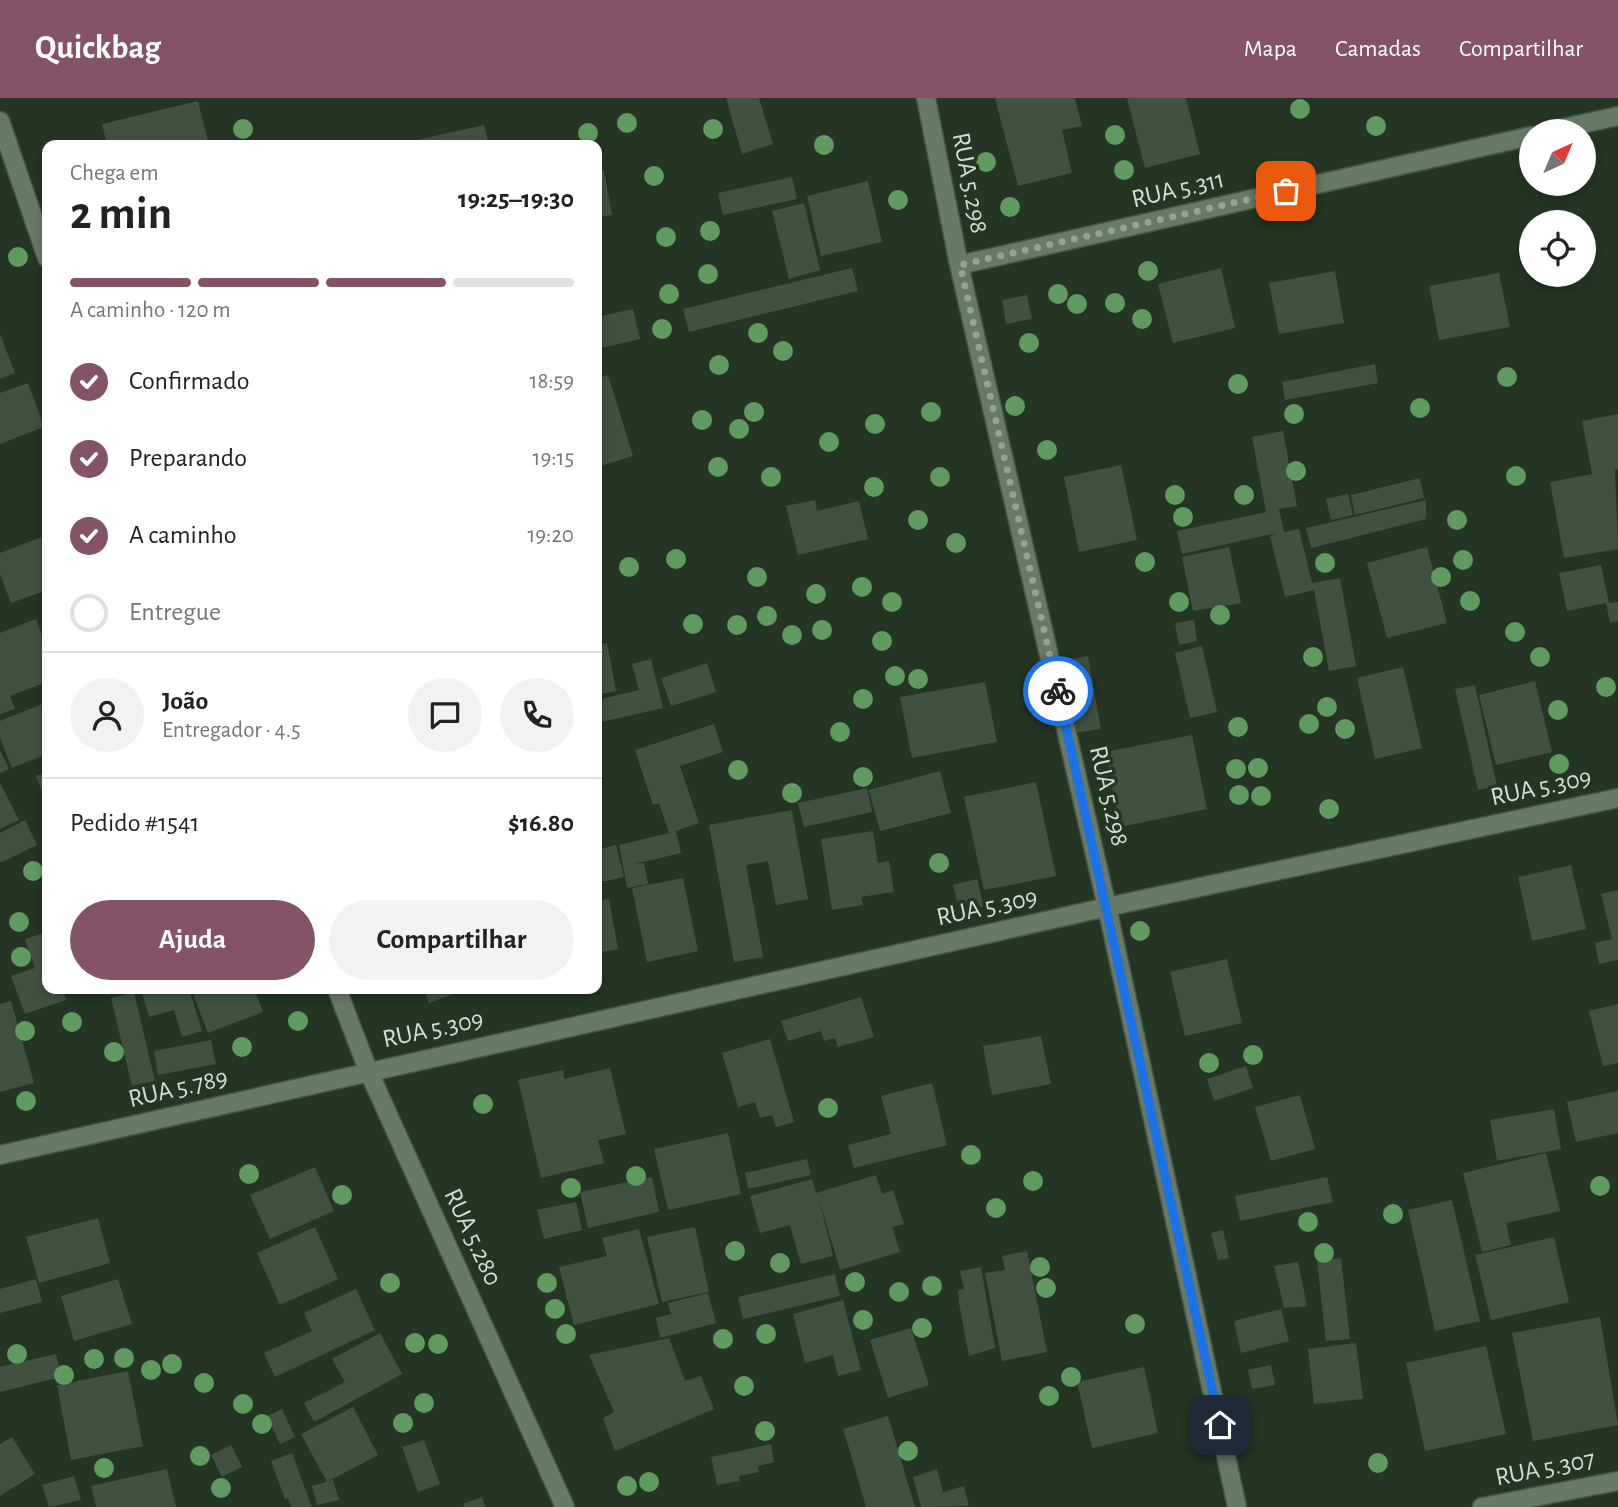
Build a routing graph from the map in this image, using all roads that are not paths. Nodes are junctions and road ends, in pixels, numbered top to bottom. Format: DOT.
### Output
graph roads {
  1 [pos="926,98"];
  2 [pos="1618,116"];
  3 [pos="0,121"];
  4 [pos="1596,121"];
  5 [pos="1519,139"];
  6 [pos="42,243"];
  7 [pos="960,265"];
  8 [pos="1618,798"];
  9 [pos="1107,907"];
  10 [pos="339,994"];
  11 [pos="368,1070"];
  12 [pos="0,1155"];
  13 [pos="1618,1481"];
  14 [pos="1521,1504"];
  15 [pos="565,1507"];
  16 [pos="1237,1507"];
  17 [pos="1482,1507"];
  1 -- 7 [label="street, RUA 5.298"];
  2 -- 4 [label="street"];
  3 -- 6 [label="street"];
  5 -- 7 [label="street, RUA 5.311"];
  7 -- 9 [label="street, RUA 5.298"];
  8 -- 9 [label="street, RUA 5.309"];
  9 -- 11 [label="street, RUA 5.309"];
  9 -- 16 [label="street, RUA 5.298"];
  10 -- 11 [label="street, RUA 5.280"];
  11 -- 12 [label="street, RUA 5.789"];
  11 -- 15 [label="street, RUA 5.280"];
  13 -- 14 [label="street, RUA 5.307"];
  14 -- 17 [label="street, RUA 5.307"];
}
